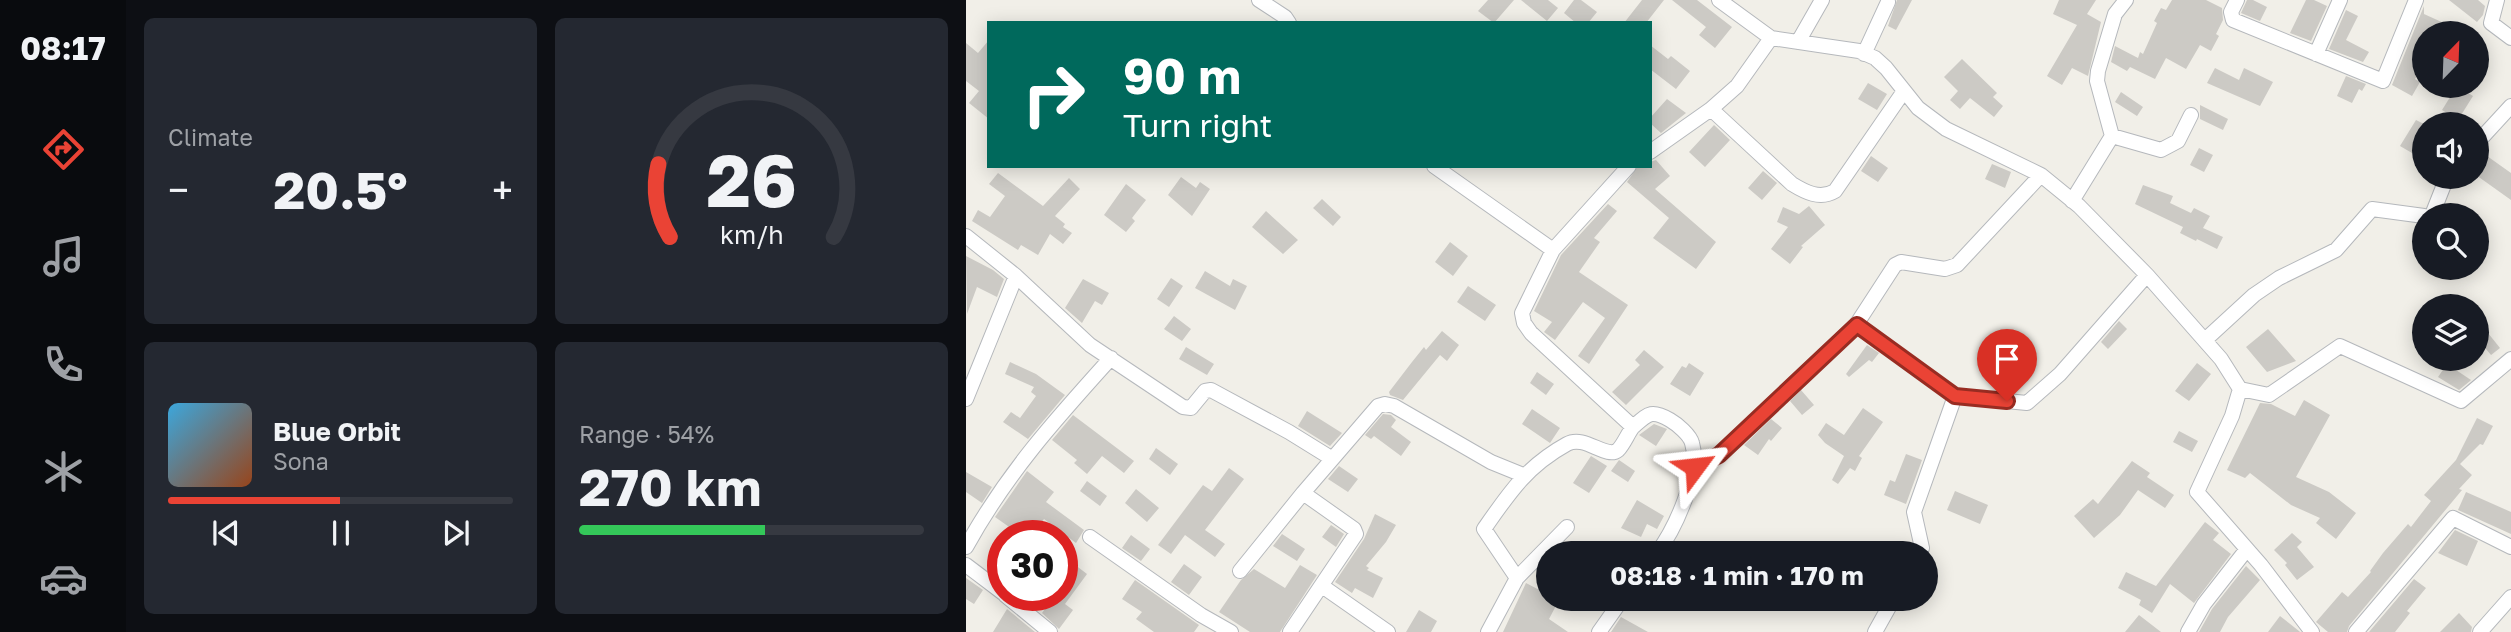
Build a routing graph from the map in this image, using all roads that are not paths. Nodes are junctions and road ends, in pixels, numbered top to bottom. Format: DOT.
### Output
graph roads {
  1 [pos="1259,0"];
  2 [pos="1719,0"];
  3 [pos="1822,0"];
  4 [pos="2126,0"];
  5 [pos="2237,0"];
  6 [pos="2340,0"];
  7 [pos="2416,0"];
  8 [pos="2497,0"];
  9 [pos="1888,2"];
  10 [pos="1288,21"];
  11 [pos="2511,37"];
  12 [pos="1771,38"];
  13 [pos="1798,42"];
  14 [pos="1864,54"];
  15 [pos="2316,54"];
  16 [pos="1904,91"];
  17 [pos="2511,106"];
  18 [pos="1711,109"];
  19 [pos="2191,115"];
  20 [pos="2489,130"];
  21 [pos="2112,136"];
  22 [pos="1652,151"];
  23 [pos="1437,168"];
  24 [pos="1627,168"];
  25 [pos="2041,176"];
  26 [pos="2072,201"];
  27 [pos="2412,214"];
  28 [pos="966,236"];
  29 [pos="1553,250"];
  30 [pos="2147,275"];
  31 [pos="1016,276"];
  32 [pos="1857,325"];
  33 [pos="2204,340"];
  34 [pos="1111,358"];
  35 [pos="2511,359"];
  36 [pos="2240,389"];
  37 [pos="1955,396"];
  38 [pos="966,399"];
  39 [pos="1633,426"];
  40 [pos="1331,458"];
  41 [pos="1695,467"];
  42 [pos="1523,475"];
  43 [pos="1303,493"];
  44 [pos="1567,527"];
  45 [pos="1090,537"];
  46 [pos="1666,541"];
  47 [pos="1920,541"];
  48 [pos="966,547"];
  49 [pos="2511,547"];
  50 [pos="2247,549"];
  51 [pos="966,565"];
  52 [pos="1240,571"];
  53 [pos="1517,578"];
  54 [pos="987,581"];
  55 [pos="1322,586"];
  56 [pos="2511,597"];
  57 [pos="1025,611"];
  58 [pos="1614,611"];
  59 [pos="1887,611"];
  60 [pos="1050,632"];
  61 [pos="1231,632"];
  62 [pos="1290,632"];
  63 [pos="1388,632"];
  64 [pos="1488,632"];
  65 [pos="1599,632"];
  66 [pos="1875,632"];
  67 [pos="2188,632"];
  68 [pos="2312,632"];
  69 [pos="2356,632"];
  70 [pos="2480,632"];
  1 -- 10 [label="street"];
  2 -- 12 [label="street"];
  3 -- 13 [label="street"];
  4 -- 21 [label="street"];
  5 -- 15 [label="street"];
  6 -- 15 [label="street"];
  7 -- 15 [label="street"];
  8 -- 11 [label="street"];
  9 -- 14 [label="street"];
  12 -- 13 [label="street"];
  12 -- 18 [label="street"];
  13 -- 14 [label="street"];
  14 -- 16 [label="street"];
  16 -- 18 [label="street"];
  16 -- 25 [label="street"];
  17 -- 20 [label="street"];
  18 -- 22 [label="street"];
  19 -- 21 [label="street"];
  21 -- 26 [label="street"];
  23 -- 29 [label="street"];
  24 -- 29 [label="street"];
  25 -- 26 [label="street"];
  25 -- 32 [label="street"];
  26 -- 30 [label="street"];
  27 -- 33 [label="street"];
  28 -- 31 [label="street"];
  29 -- 39 [label="street"];
  30 -- 33 [label="street"];
  30 -- 37 [label="street"];
  31 -- 34 [label="street"];
  31 -- 38 [label="street"];
  32 -- 37 [label="street"];
  32 -- 41 [label="street"];
  33 -- 36 [label="street"];
  34 -- 40 [label="street"];
  34 -- 48 [label="street"];
  35 -- 36 [label="street"];
  36 -- 50 [label="street"];
  37 -- 47 [label="street"];
  39 -- 41 [label="street"];
  39 -- 42 [label="street"];
  40 -- 42 [label="street"];
  40 -- 43 [label="street"];
  41 -- 46 [label="street"];
  42 -- 53 [label="street"];
  43 -- 52 [label="street"];
  43 -- 55 [label="street"];
  44 -- 53 [label="street"];
  45 -- 61 [label="street"];
  49 -- 69 [label="street"];
  50 -- 67 [label="street"];
  50 -- 68 [label="street"];
  51 -- 54 [label="street"];
  53 -- 64 [label="street"];
  55 -- 62 [label="street"];
  55 -- 63 [label="street"];
  56 -- 70 [label="street"];
  57 -- 60 [label="street"];
  58 -- 65 [label="street"];
  59 -- 66 [label="street"];
}
